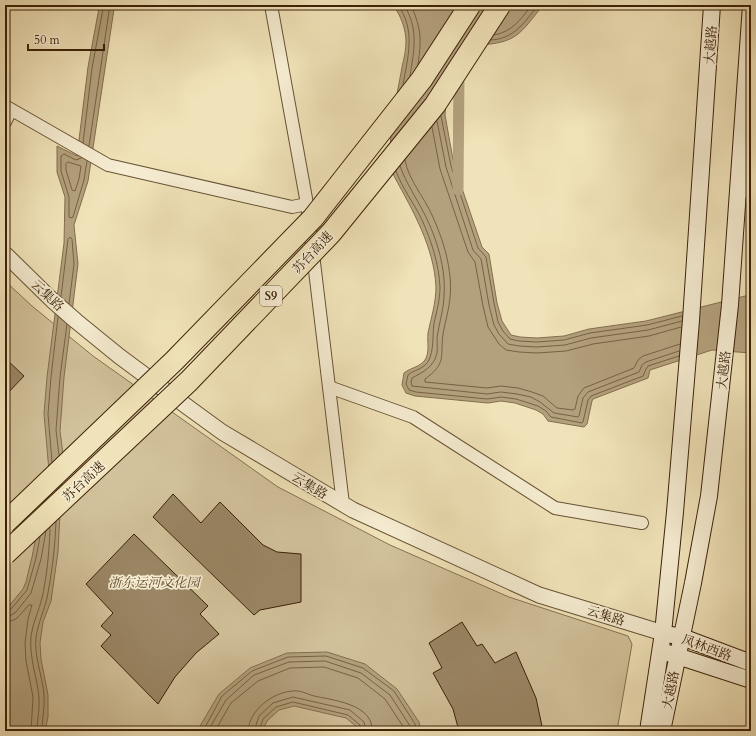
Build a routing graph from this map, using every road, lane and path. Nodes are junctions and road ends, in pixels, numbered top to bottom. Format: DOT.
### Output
graph roads {
  1 [pos="271,5"];
  2 [pos="470,5"];
  3 [pos="500,5"];
  4 [pos="712,5"];
  5 [pos="751,5"];
  6 [pos="8,108"];
  7 [pos="5,122"];
  8 [pos="751,185"];
  9 [pos="737,197"];
  10 [pos="307,204"];
  11 [pos="5,254"];
  12 [pos="329,387"];
  13 [pos="343,504"];
  14 [pos="5,523"];
  15 [pos="642,523"];
  16 [pos="5,554"];
  17 [pos="663,633"];
  18 [pos="682,637"];
  19 [pos="660,651"];
  20 [pos="677,655"];
  21 [pos="751,663"];
  22 [pos="751,680"];
  23 [pos="648,731"];
  24 [pos="662,731"];
  25 [pos="667,731"];
  1 -- 10 [label="street"];
  2 -- 14 [label="highway, 苏台高速 / S9, bridge"];
  3 -- 16 [label="highway, 苏台高速 / S9, bridge"];
  4 -- 17 [label="main road, 大越路"];
  5 -- 9 [label="main road, 大越路"];
  6 -- 7 [label="street"];
  6 -- 10 [label="street"];
  8 -- 9 [label="street"];
  9 -- 18 [label="main road, 大越路"];
  10 -- 12 [label="street"];
  11 -- 13 [label="street, 云集路"];
  12 -- 13 [label="street"];
  12 -- 15 [label="street"];
  13 -- 17 [label="street, 云集路"];
  17 -- 18 [label="main road, 凤林西路"];
  17 -- 19 [label="main road, 大越路"];
  18 -- 20 [label="main road, 大越路"];
  18 -- 21 [label="main road, 凤林西路"];
  19 -- 20 [label="main road, 凤林西路"];
  19 -- 23 [label="main road, 大越路"];
  20 -- 22 [label="main road, 凤林西路"];
  20 -- 24 [label="main road, 大越路"];
  20 -- 25 [label="street"];
}
